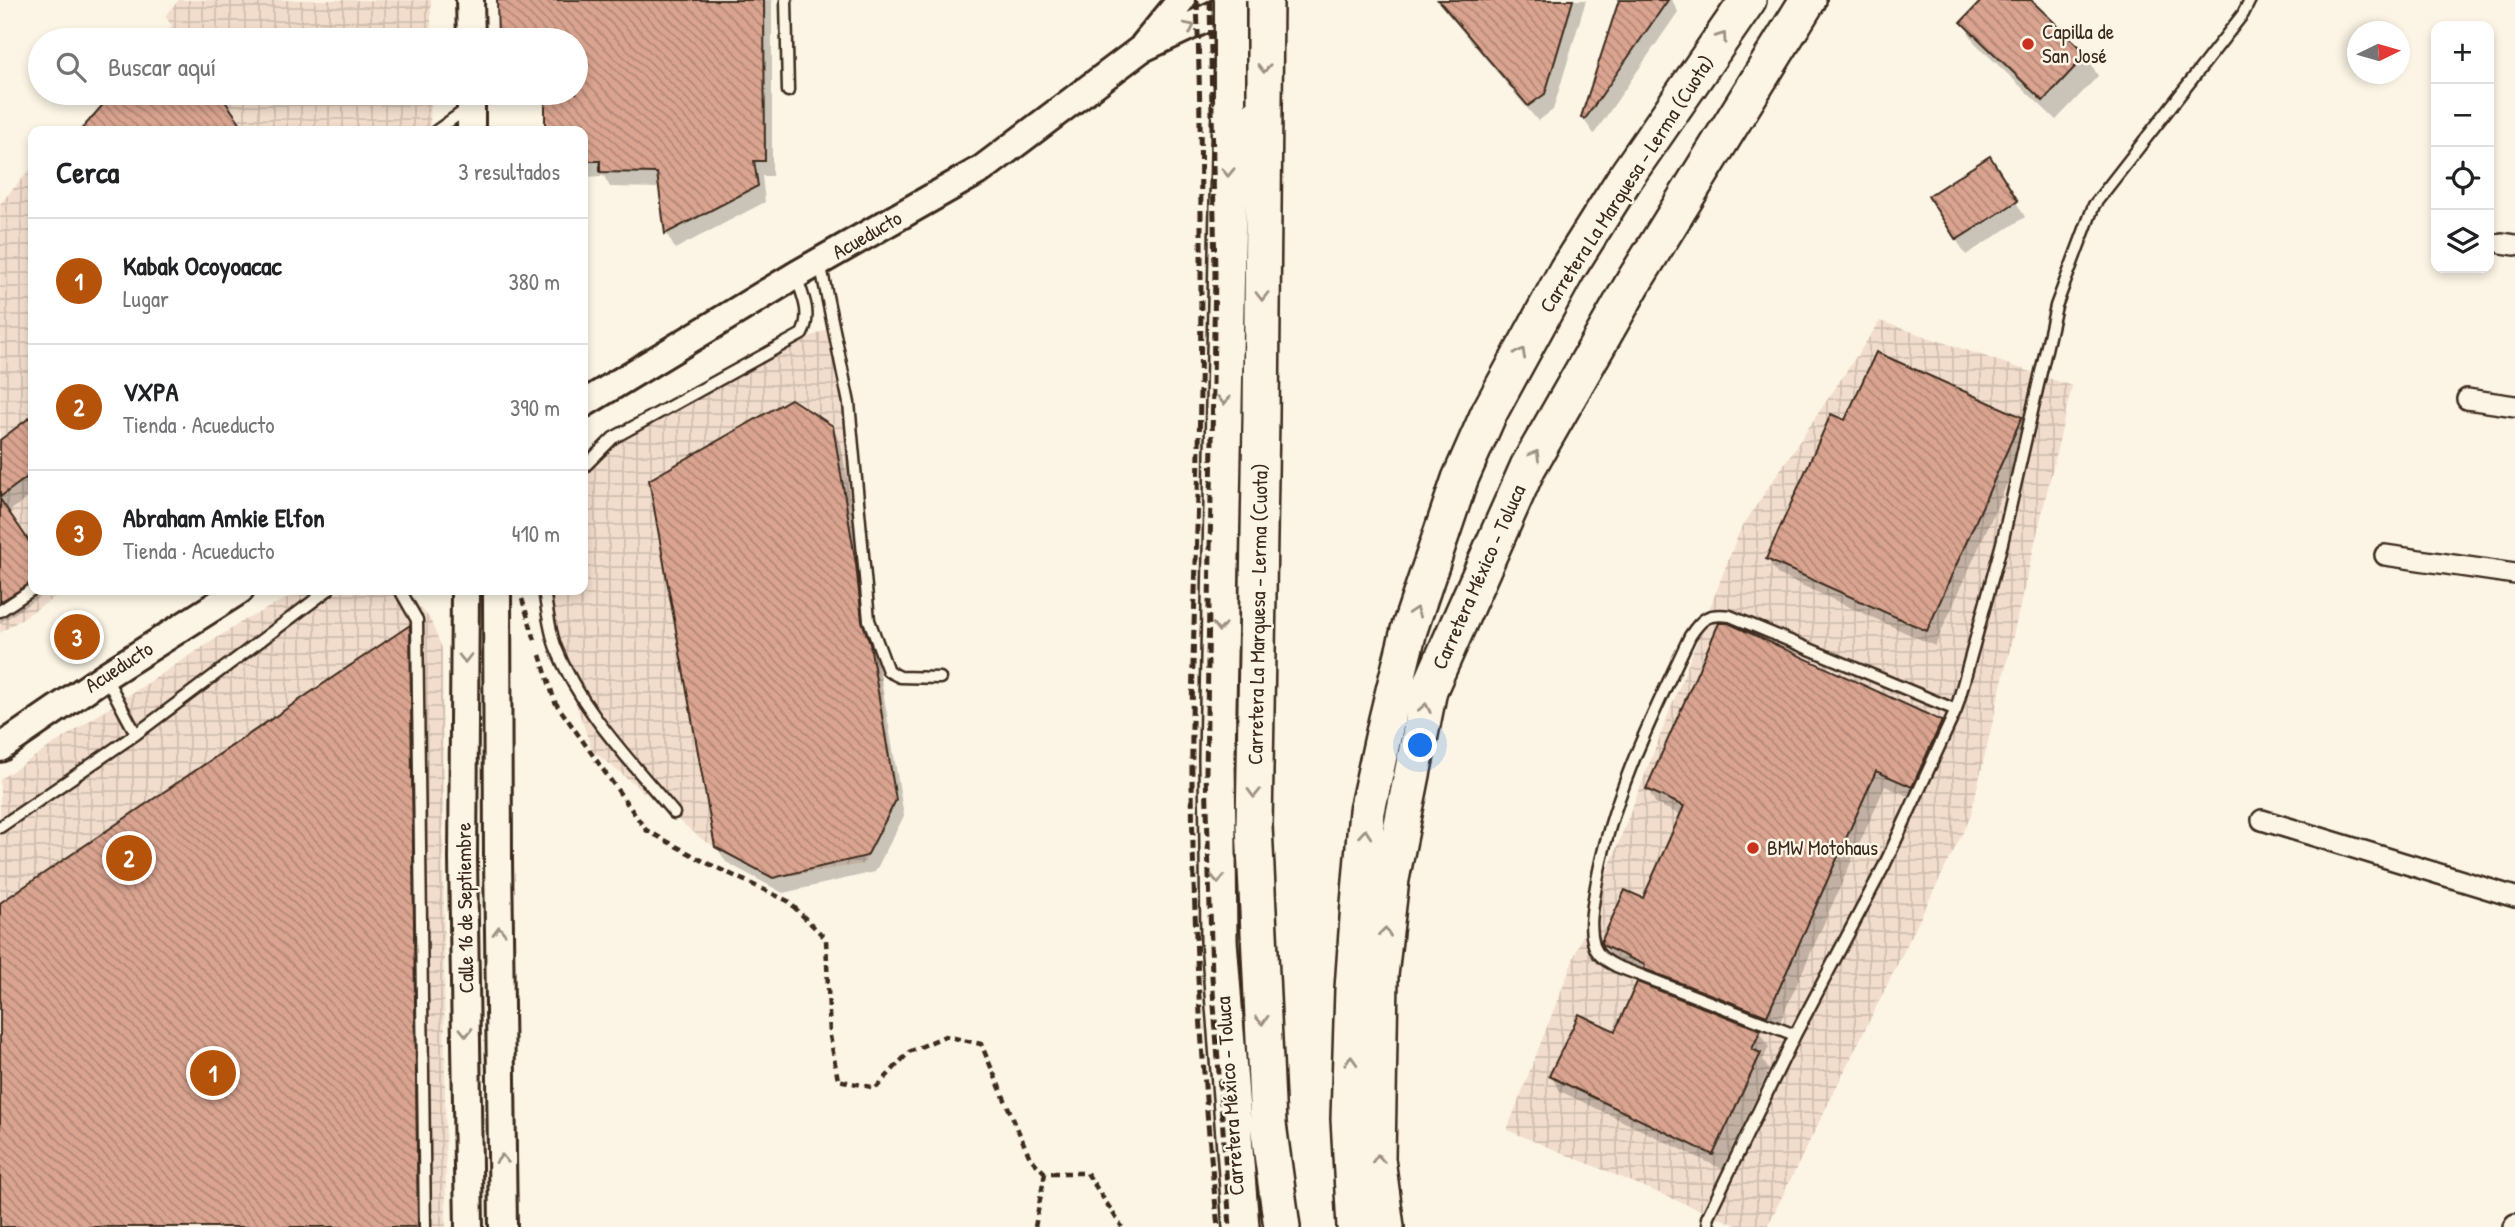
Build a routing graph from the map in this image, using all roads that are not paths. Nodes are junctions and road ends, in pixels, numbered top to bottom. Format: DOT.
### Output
graph roads {
  1 [pos="470,0"];
  2 [pos="786,0"];
  3 [pos="1181,0"];
  4 [pos="1230,0"];
  5 [pos="1236,0"];
  6 [pos="1265,0"];
  7 [pos="1748,0"];
  8 [pos="1808,0"];
  9 [pos="2250,0"];
  10 [pos="471,28"];
  11 [pos="1141,49"];
  12 [pos="788,91"];
  13 [pos="1230,104"];
  14 [pos="471,110"];
  15 [pos="444,126"];
  16 [pos="820,261"];
  17 [pos="796,275"];
  18 [pos="2467,399"];
  19 [pos="588,405"];
  20 [pos="2515,406"];
  21 [pos="588,463"];
  22 [pos="2385,555"];
  23 [pos="2515,574"];
  24 [pos="28,592"];
  25 [pos="232,595"];
  26 [pos="321,595"];
  27 [pos="403,595"];
  28 [pos="459,595"];
  29 [pos="508,595"];
  30 [pos="545,595"];
  31 [pos="0,611"];
  32 [pos="105,676"];
  33 [pos="940,678"];
  34 [pos="1955,710"];
  35 [pos="136,733"];
  36 [pos="0,748"];
  37 [pos="674,813"];
  38 [pos="2262,820"];
  39 [pos="0,827"];
  40 [pos="2515,897"];
  41 [pos="1795,1035"];
  42 [pos="425,1226"];
  43 [pos="469,1227"];
  44 [pos="503,1227"];
  45 [pos="1241,1227"];
  46 [pos="1282,1227"];
  47 [pos="1355,1227"];
  48 [pos="1386,1227"];
  49 [pos="1709,1227"];
  1 -- 10 [label="main road"];
  2 -- 12 [label="lane"];
  3 -- 11 [label="main road"];
  4 -- 13 [label="main road, Carretera México - Toluca, bridge"];
  11 -- 5 [label="main road, one-way"];
  6 -- 46 [label="highway, Carretera La Marquesa - Lerma (Cuota), one-way"];
  47 -- 7 [label="highway, Carretera La Marquesa - Lerma (Cuota), one-way"];
  48 -- 8 [label="highway, Carretera México - Toluca, one-way"];
  9 -- 34 [label="lane"];
  11 -- 16 [label="main road, Acueducto"];
  13 -- 45 [label="highway, Carretera México - Toluca, one-way"];
  14 -- 15 [label="lane"];
  16 -- 17 [label="main road, Acueducto"];
  16 -- 33 [label="lane"];
  17 -- 19 [label="main road, Acueducto"];
  17 -- 21 [label="lane"];
  18 -- 20 [label="street"];
  22 -- 23 [label="street"];
  24 -- 31 [label="lane"];
  25 -- 32 [label="main road, Acueducto"];
  26 -- 35 [label="lane"];
  27 -- 42 [label="lane"];
  28 -- 43 [label="main road, Calle 16 de Septiembre, one-way"];
  44 -- 29 [label="main road, Calle 16 de Septiembre, one-way"];
  30 -- 37 [label="lane"];
  32 -- 35 [label="lane"];
  32 -- 36 [label="main road, Acueducto"];
  34 -- 41 [label="lane"];
  34 -- 41 [label="lane"];
  35 -- 39 [label="lane"];
  38 -- 40 [label="street"];
  41 -- 49 [label="lane"];
}
